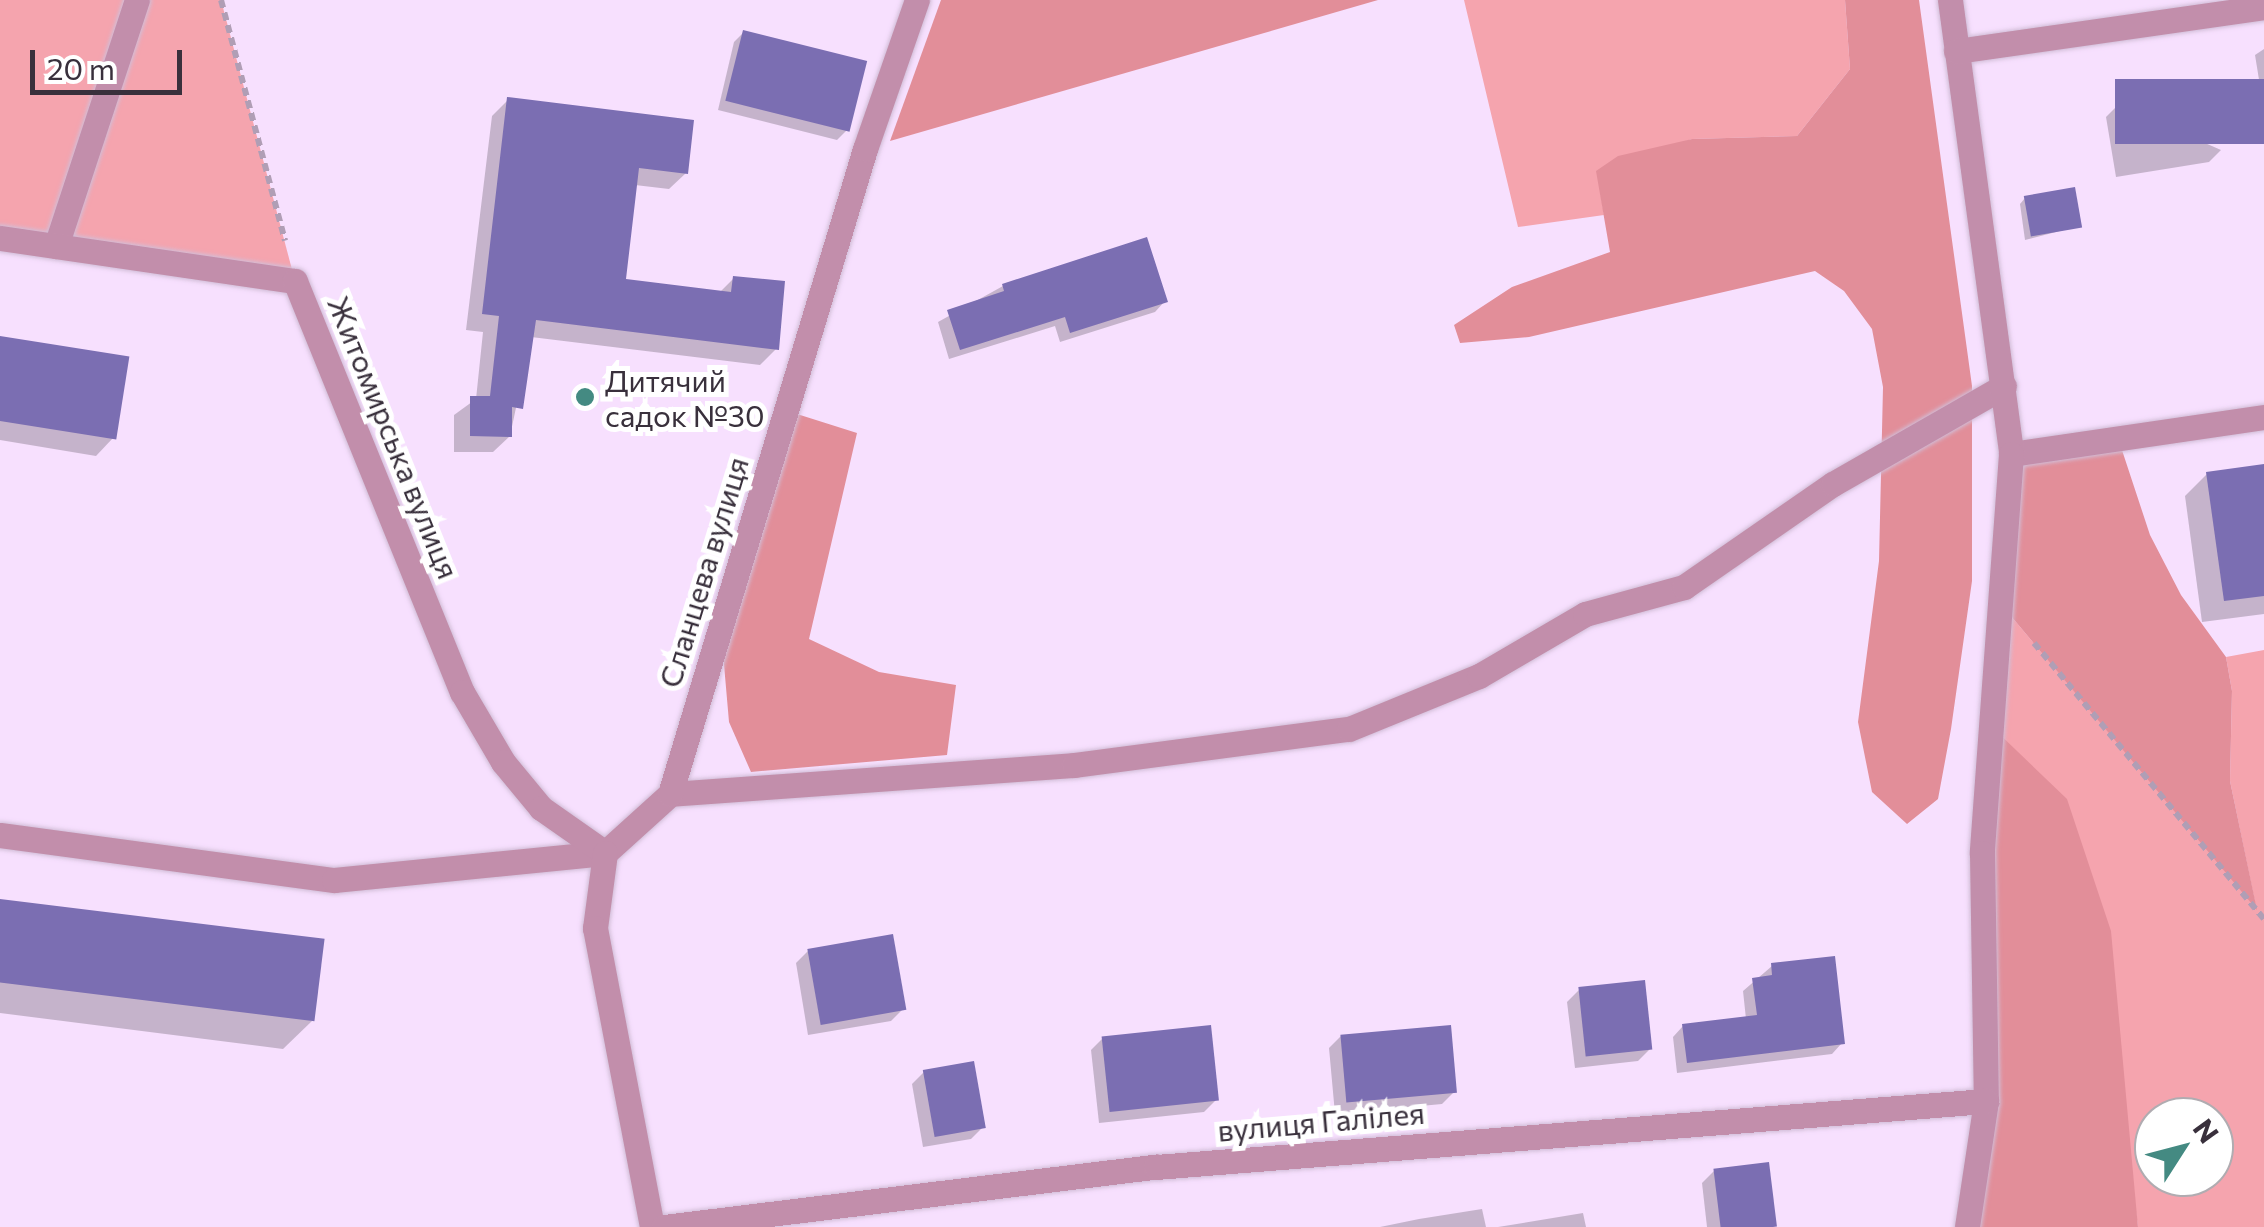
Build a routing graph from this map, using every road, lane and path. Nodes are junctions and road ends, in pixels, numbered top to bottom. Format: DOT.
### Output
graph roads {
  1 [pos="137,0"];
  2 [pos="220,0"];
  3 [pos="917,0"];
  4 [pos="1950,0"];
  5 [pos="2264,8"];
  6 [pos="1956,51"];
  7 [pos="0,238"];
  8 [pos="56,246"];
  9 [pos="295,281"];
  10 [pos="2004,386"];
  11 [pos="2264,417"];
  12 [pos="2011,454"];
  13 [pos="2000,603"];
  14 [pos="670,794"];
  15 [pos="0,835"];
  16 [pos="604,853"];
  17 [pos="2264,919"];
  18 [pos="1986,1101"];
  19 [pos="652,1227"];
  20 [pos="664,1227"];
  21 [pos="1967,1227"];
  1 -- 8 [label="street"];
  2 -- 9 [label="path"];
  3 -- 14 [label="street, Сланцева вулиця"];
  4 -- 6 [label="street"];
  5 -- 6 [label="street"];
  6 -- 10 [label="street"];
  7 -- 8 [label="street, Житомирська вулиця"];
  8 -- 9 [label="street, Житомирська вулиця"];
  9 -- 16 [label="street, Житомирська вулиця"];
  10 -- 12 [label="street"];
  10 -- 14 [label="street"];
  11 -- 12 [label="street"];
  12 -- 13 [label="street"];
  13 -- 17 [label="path"];
  13 -- 18 [label="street"];
  14 -- 16 [label="street"];
  15 -- 16 [label="street"];
  16 -- 19 [label="street"];
  18 -- 20 [label="street, вулиця Галілея"];
  18 -- 21 [label="street"];
}
